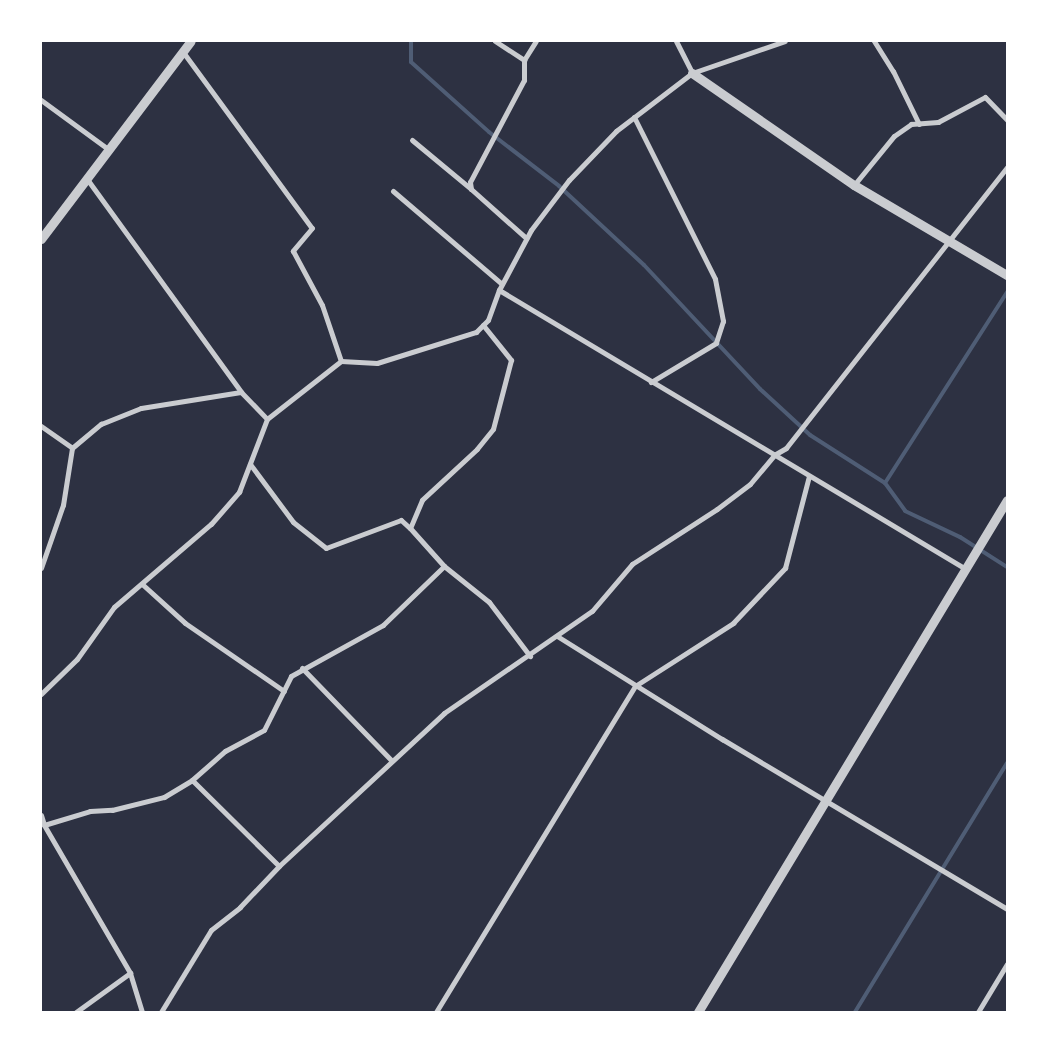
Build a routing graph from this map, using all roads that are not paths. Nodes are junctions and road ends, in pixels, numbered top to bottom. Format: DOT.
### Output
graph roads {
  1 [pos="191,41"];
  2 [pos="495,41"];
  3 [pos="536,41"];
  4 [pos="676,41"];
  5 [pos="785,41"];
  6 [pos="874,41"];
  7 [pos="183,52"];
  8 [pos="524,60"];
  9 [pos="692,73"];
  10 [pos="41,100"];
  11 [pos="634,117"];
  12 [pos="1007,120"];
  13 [pos="919,124"];
  14 [pos="412,140"];
  15 [pos="108,149"];
  16 [pos="1007,167"];
  17 [pos="87,179"];
  18 [pos="854,185"];
  19 [pos="471,189"];
  20 [pos="393,191"];
  21 [pos="526,238"];
  22 [pos="41,239"];
  23 [pos="950,241"];
  24 [pos="1007,275"];
  25 [pos="502,284"];
  26 [pos="499,290"];
  27 [pos="483,325"];
  28 [pos="341,361"];
  29 [pos="651,382"];
  30 [pos="241,392"];
  31 [pos="267,419"];
  32 [pos="41,426"];
  33 [pos="72,448"];
  34 [pos="774,455"];
  35 [pos="250,464"];
  36 [pos="809,476"];
  37 [pos="1007,500"];
  38 [pos="410,528"];
  39 [pos="444,566"];
  40 [pos="41,568"];
  41 [pos="966,569"];
  42 [pos="142,584"];
  43 [pos="558,636"];
  44 [pos="530,656"];
  45 [pos="302,668"];
  46 [pos="635,686"];
  47 [pos="284,690"];
  48 [pos="41,694"];
  49 [pos="392,761"];
  50 [pos="192,780"];
  51 [pos="826,799"];
  52 [pos="42,820"];
  53 [pos="279,866"];
  54 [pos="1007,909"];
  55 [pos="1007,964"];
  56 [pos="130,973"];
  57 [pos="76,1012"];
  58 [pos="142,1012"];
  59 [pos="161,1012"];
  60 [pos="436,1012"];
  61 [pos="698,1012"];
  62 [pos="978,1012"];
  1 -- 7 [label="street"];
  2 -- 8 [label="street"];
  3 -- 8 [label="street"];
  4 -- 9 [label="street"];
  5 -- 9 [label="street"];
  6 -- 13 [label="street"];
  7 -- 15 [label="street"];
  7 -- 28 [label="street"];
  8 -- 19 [label="street"];
  9 -- 11 [label="street"];
  9 -- 18 [label="street"];
  10 -- 15 [label="street"];
  11 -- 21 [label="street"];
  11 -- 29 [label="street"];
  12 -- 13 [label="street"];
  13 -- 18 [label="street"];
  14 -- 19 [label="street"];
  15 -- 17 [label="street"];
  16 -- 23 [label="street"];
  17 -- 22 [label="street"];
  17 -- 30 [label="street"];
  18 -- 23 [label="street"];
  19 -- 21 [label="street"];
  20 -- 25 [label="street"];
  21 -- 25 [label="street"];
  23 -- 24 [label="street"];
  23 -- 34 [label="street"];
  25 -- 26 [label="street"];
  26 -- 27 [label="street"];
  26 -- 29 [label="street"];
  27 -- 28 [label="street"];
  27 -- 38 [label="street"];
  28 -- 31 [label="street"];
  29 -- 34 [label="street"];
  30 -- 31 [label="street"];
  30 -- 33 [label="street"];
  31 -- 35 [label="street"];
  32 -- 33 [label="street"];
  33 -- 40 [label="street"];
  34 -- 36 [label="street"];
  34 -- 43 [label="street"];
  35 -- 38 [label="street"];
  35 -- 42 [label="street"];
  36 -- 41 [label="street"];
  36 -- 46 [label="street"];
  37 -- 41 [label="street"];
  38 -- 39 [label="street"];
  39 -- 44 [label="street"];
  39 -- 45 [label="street"];
  41 -- 51 [label="street"];
  42 -- 47 [label="street"];
  42 -- 48 [label="street"];
  43 -- 44 [label="street"];
  43 -- 46 [label="street"];
  44 -- 49 [label="street"];
  45 -- 47 [label="street"];
  45 -- 49 [label="street"];
  46 -- 51 [label="street"];
  46 -- 60 [label="street"];
  47 -- 50 [label="street"];
  49 -- 53 [label="street"];
  50 -- 52 [label="street"];
  50 -- 53 [label="street"];
  51 -- 54 [label="street"];
  51 -- 61 [label="street"];
  52 -- 56 [label="street"];
  53 -- 59 [label="street"];
  55 -- 62 [label="street"];
  56 -- 57 [label="street"];
  56 -- 58 [label="street"];
}
